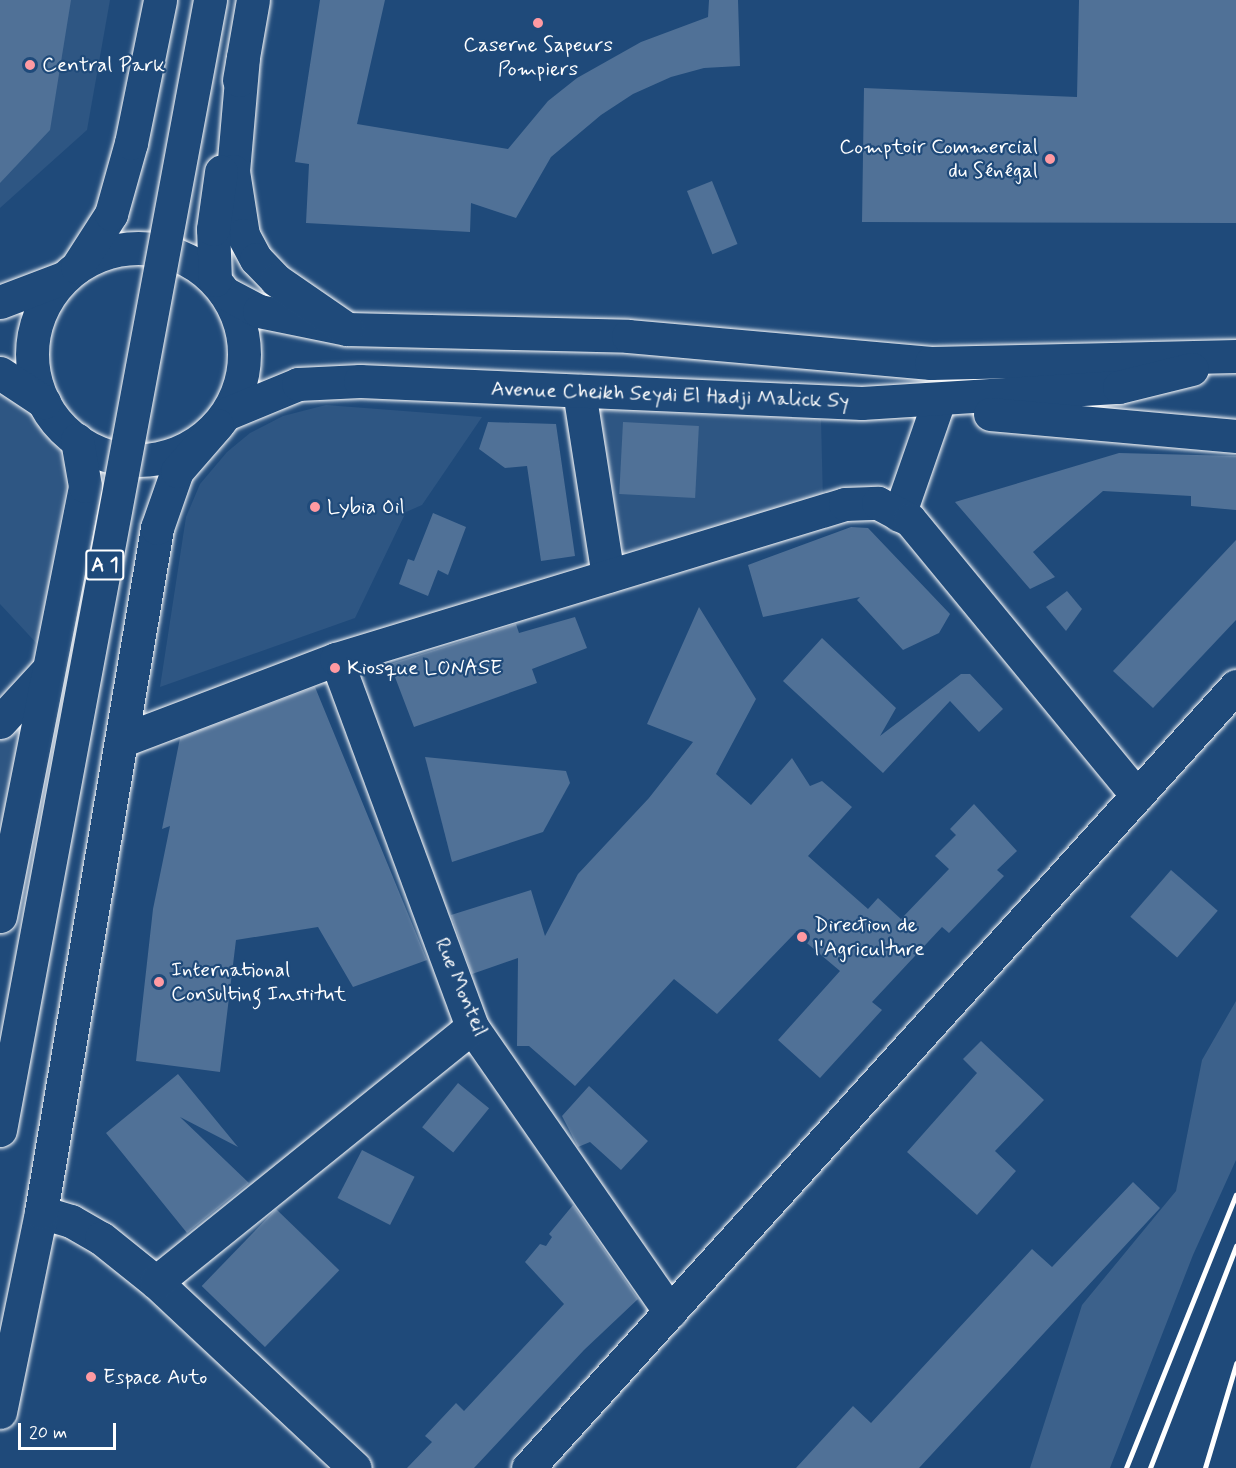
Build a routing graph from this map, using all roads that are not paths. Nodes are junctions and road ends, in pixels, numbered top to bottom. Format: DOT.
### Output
graph roads {
  1 [pos="160,0"];
  2 [pos="210,0"];
  3 [pos="253,0"];
  4 [pos="243,57"];
  5 [pos="70,273"];
  6 [pos="220,286"];
  7 [pos="0,302"];
  8 [pos="347,329"];
  9 [pos="1236,357"];
  10 [pos="1115,372"];
  11 [pos="0,373"];
  12 [pos="579,391"];
  13 [pos="44,402"];
  14 [pos="862,403"];
  15 [pos="936,409"];
  16 [pos="223,419"];
  17 [pos="1236,436"];
  18 [pos="77,440"];
  19 [pos="899,515"];
  20 [pos="608,576"];
  21 [pos="336,659"];
  22 [pos="46,672"];
  23 [pos="1236,686"];
  24 [pos="0,722"];
  25 [pos="123,740"];
  26 [pos="1137,795"];
  27 [pos="0,916"];
  28 [pos="472,1027"];
  29 [pos="0,1130"];
  30 [pos="41,1212"];
  31 [pos="156,1282"];
  32 [pos="670,1312"];
  33 [pos="0,1412"];
  34 [pos="355,1468"];
  35 [pos="528,1468"];
  1 -- 5 [label="main road"];
  2 -- 29 [label="main road, A 1, bridge"];
  3 -- 4 [label="main road"];
  4 -- 6 [label="main road"];
  4 -- 8 [label="main road"];
  5 -- 6 [label="main road"];
  5 -- 7 [label="main road"];
  5 -- 13 [label="main road"];
  6 -- 8 [label="main road"];
  6 -- 16 [label="main road"];
  8 -- 10 [label="main road"];
  9 -- 10 [label="main road"];
  10 -- 14 [label="main road, Avenue Cheikh Seydi El Hadji Malick Sy"];
  11 -- 13 [label="main road"];
  12 -- 14 [label="main road, Avenue Cheikh Seydi El Hadji Malick Sy"];
  12 -- 16 [label="main road, Avenue Cheikh Seydi El Hadji Malick Sy"];
  12 -- 20 [label="main road"];
  13 -- 18 [label="main road"];
  14 -- 15 [label="main road"];
  15 -- 17 [label="main road"];
  15 -- 19 [label="main road"];
  16 -- 18 [label="main road"];
  16 -- 25 [label="main road"];
  18 -- 22 [label="main road"];
  19 -- 20 [label="main road"];
  19 -- 26 [label="main road"];
  20 -- 21 [label="main road"];
  21 -- 25 [label="main road"];
  21 -- 28 [label="main road, Rue Monteil"];
  22 -- 24 [label="main road"];
  22 -- 27 [label="main road"];
  23 -- 26 [label="main road"];
  25 -- 30 [label="main road"];
  26 -- 32 [label="main road"];
  28 -- 31 [label="main road"];
  28 -- 32 [label="main road, Rue Monteil"];
  30 -- 31 [label="main road"];
  30 -- 33 [label="main road"];
  31 -- 34 [label="main road"];
  32 -- 35 [label="main road"];
}
